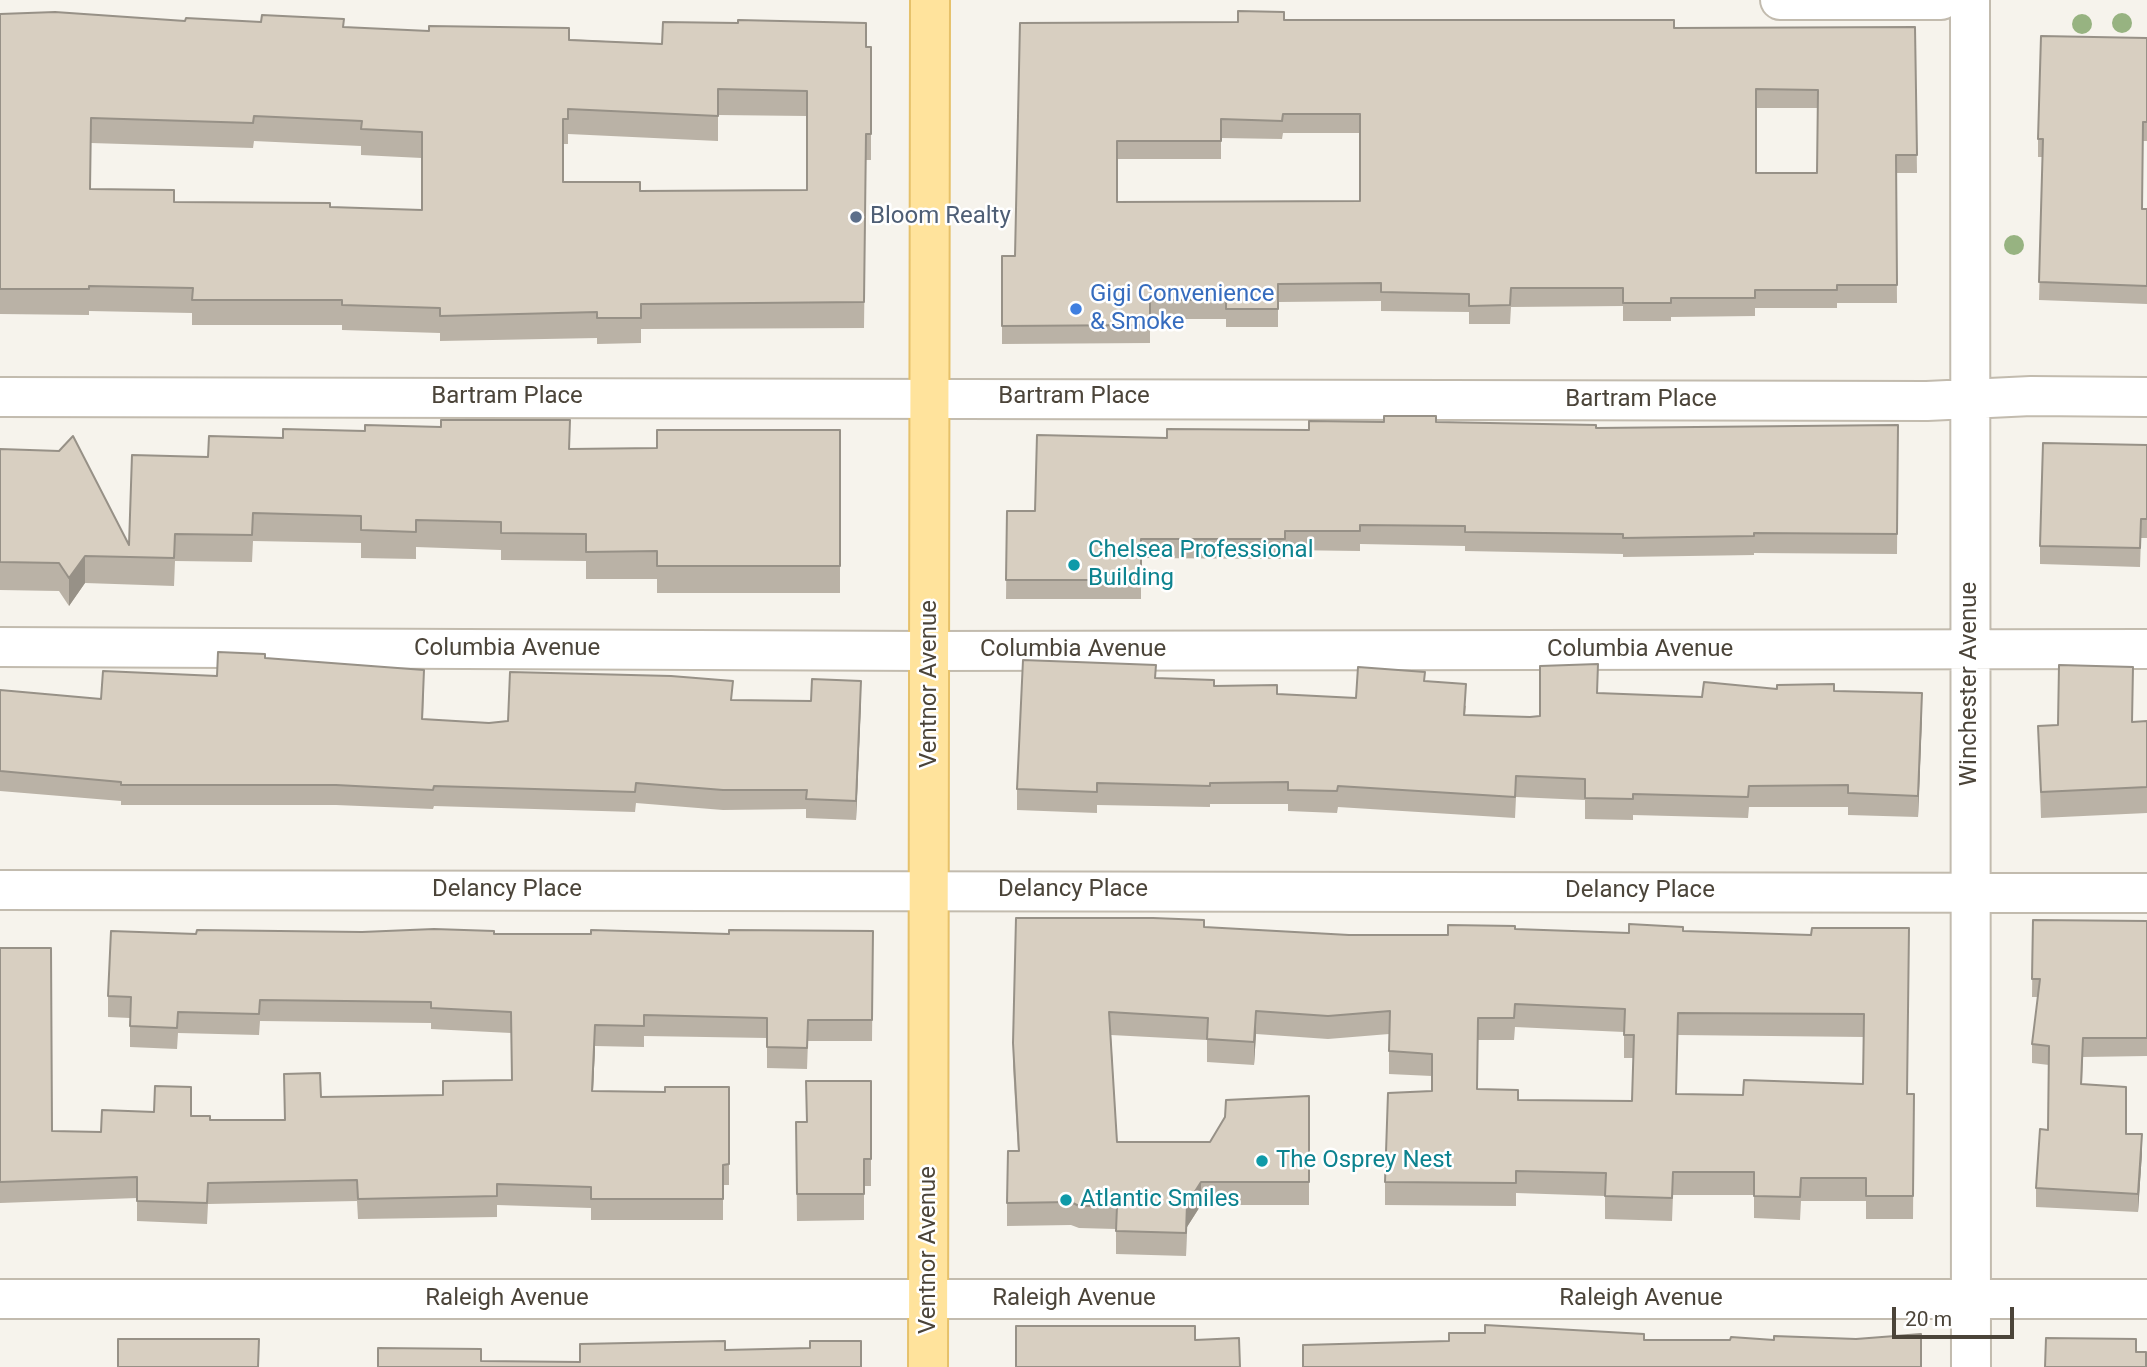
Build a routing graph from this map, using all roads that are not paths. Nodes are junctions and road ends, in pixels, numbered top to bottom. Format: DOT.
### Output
graph roads {
  1 [pos="930,0"];
  2 [pos="1780,0"];
  3 [pos="1941,0"];
  4 [pos="1970,0"];
  5 [pos="0,397"];
  6 [pos="929,397"];
  7 [pos="1970,397"];
  8 [pos="2147,397"];
  9 [pos="0,647"];
  10 [pos="1970,649"];
  11 [pos="2147,649"];
  12 [pos="929,651"];
  13 [pos="0,890"];
  14 [pos="930,890"];
  15 [pos="1971,892"];
  16 [pos="2147,893"];
  17 [pos="2147,1298"];
  18 [pos="0,1299"];
  19 [pos="928,1299"];
  20 [pos="1970,1299"];
  21 [pos="928,1367"];
  22 [pos="1971,1367"];
  1 -- 6 [label="main road, Ventnor Avenue"];
  2 -- 3 [label="street"];
  4 -- 7 [label="street, Winchester Avenue"];
  5 -- 6 [label="street, Bartram Place"];
  6 -- 7 [label="street, Bartram Place"];
  6 -- 12 [label="main road, Ventnor Avenue"];
  7 -- 8 [label="street, Bartram Place"];
  7 -- 10 [label="street, Winchester Avenue"];
  9 -- 12 [label="street, Columbia Avenue"];
  10 -- 11 [label="street, Columbia Avenue"];
  10 -- 12 [label="street, Columbia Avenue"];
  10 -- 15 [label="street, Winchester Avenue"];
  12 -- 14 [label="main road, Ventnor Avenue"];
  13 -- 14 [label="street, Delancy Place"];
  14 -- 15 [label="street, Delancy Place"];
  14 -- 19 [label="main road, Ventnor Avenue"];
  15 -- 16 [label="street, Delancy Place"];
  15 -- 20 [label="street, Winchester Avenue"];
  17 -- 20 [label="street, Raleigh Avenue"];
  18 -- 19 [label="street, Raleigh Avenue"];
  19 -- 20 [label="street, Raleigh Avenue"];
  19 -- 21 [label="main road, Ventnor Avenue"];
  20 -- 22 [label="street, Winchester Avenue"];
}
